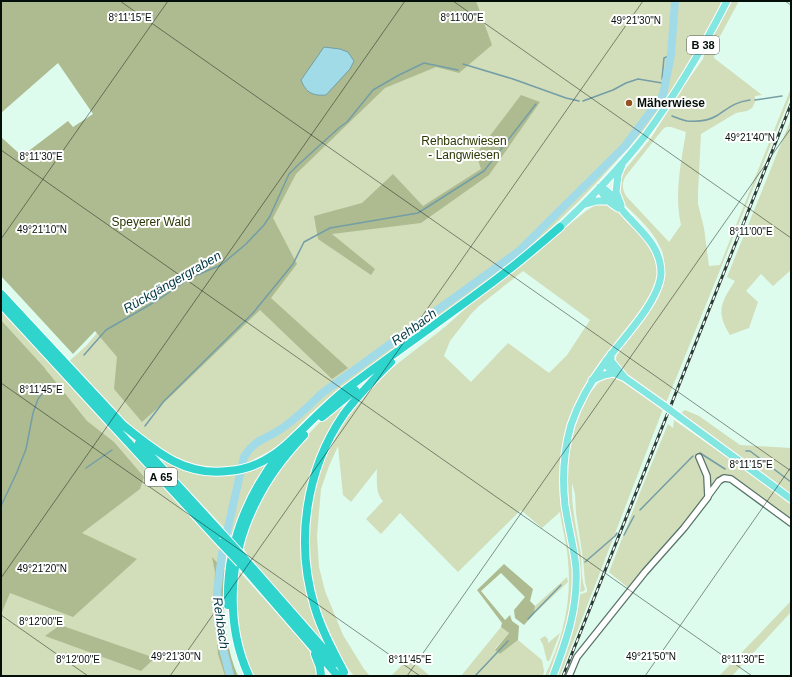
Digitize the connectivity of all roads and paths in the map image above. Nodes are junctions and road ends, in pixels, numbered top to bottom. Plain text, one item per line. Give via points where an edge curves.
1 (726, 1) edge
2 (624, 162) junction
3 (600, 187) junction
4 (608, 201) junction
5 (583, 205) junction
6 (623, 211) junction
7 (560, 227) joint
8 (1, 294) edge
9 (465, 302) junction
10 (1, 304) edge
11 (609, 359) junction
12 (390, 362) junction
13 (613, 373) junction
14 (625, 378) junction
15 (592, 380) junction
16 (94, 399) junction
17 (103, 409) junction
18 (119, 422) junction
19 (290, 442) junction
20 (699, 457) dead end
21 (708, 497) junction
22 (791, 499) edge
23 (791, 523) edge
24 (222, 539) junction
25 (241, 559) junction
26 (308, 641) junction
27 (343, 675) edge
28 (244, 676) edge
29 (249, 676) edge
30 (321, 676) edge
31 (552, 676) edge
32 (569, 676) edge

1 - 2 main road, B 38 via 678,89
2 - 3 main road, B 38
2 - 6 main road, B 38 via 618,175 616,192
3 - 4 main road, B 38
3 - 5 main road, B 38
3 - 6 main road, B 38 via 606,189
4 - 5 main road
4 - 6 main road, B 38
5 - 7 main road, B 38
6 - 11 main road, B 38 via 652,244 661,268 660,282 654,297
7 - 9 highway, B 38
8 - 16 highway, A 65
9 - 12 highway, B 38
9 - 19 highway via 338,396
10 - 16 highway, A 65
11 - 13 main road via 607,367
11 - 14 main road
11 - 15 main road
12 - 27 highway via 358,396 332,434 318,466 308,507 305,553 310,587 315,609
12 - 29 highway via 305,434 275,470 251,512 237,556 233,601 236,637
13 - 14 main road
13 - 15 main road
14 - 22 main road, bridge
15 - 31 main road via 575,414 565,456 565,505 574,550 576,581 569,630
16 - 17 highway, A 65
17 - 18 highway, A 65
17 - 24 highway, A 65
18 - 19 highway via 177,463 206,471 221,472 247,468 266,459
18 - 24 highway, A 65
19 - 28 highway via 267,470 251,498 239,526 232,553 228,584 229,621 233,647
20 - 21 street via 707,476
21 - 23 street via 719,481 724,478 731,479
21 - 32 street via 577,656
24 - 25 highway, A 65, bridge
25 - 26 highway, A 65
25 - 27 highway, A 65
26 - 27 highway, A 65
26 - 30 highway via 319,661

